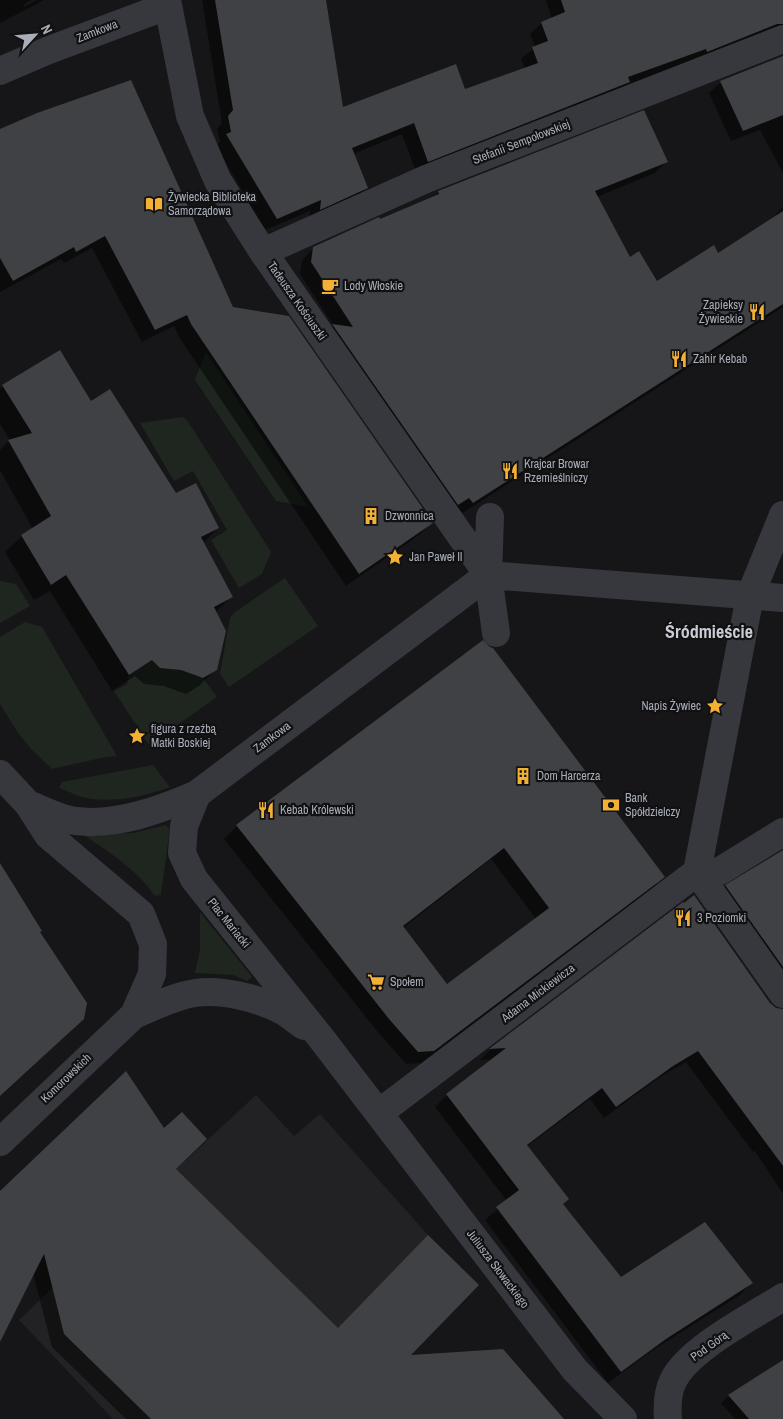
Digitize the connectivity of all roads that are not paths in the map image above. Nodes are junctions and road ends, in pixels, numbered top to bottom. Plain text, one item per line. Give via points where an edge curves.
1 (167, 3) edge
2 (783, 39) edge
3 (0, 72) edge
4 (263, 252) junction
5 (783, 515) edge
6 (490, 517) dead end
7 (488, 575) junction
8 (750, 596) junction
9 (783, 598) edge
10 (496, 633) dead end
11 (0, 774) edge
12 (196, 794) junction
13 (28, 804) junction
14 (783, 832) edge
15 (709, 872) junction
16 (783, 994) edge
17 (134, 1015) junction
18 (321, 1038) junction
19 (379, 1113) junction
20 (0, 1142) edge
21 (783, 1297) edge
22 (623, 1419) edge
23 (668, 1419) edge

1 - 3 street, Zamkowa
1 - 4 street, Tadeusza Kościuszki via 190,116 218,181
2 - 4 street, Stefanii Sempołowskiej via 426,179
4 - 7 street, Tadeusza Kościuszki
5 - 8 street
6 - 7 street
7 - 8 street
7 - 10 street
7 - 12 street, Zamkowa
8 - 9 street
8 - 15 street
11 - 13 street, Zamkowa
12 - 13 street, Zamkowa via 166,807 102,821 74,820
12 - 18 street, Plac Mariacki via 184,826 182,853 194,879
13 - 17 street, Zamkowa via 48,835 141,914 153,944 152,974
14 - 15 street, Adama Mickiewicza
15 - 16 street
15 - 19 street, Adama Mickiewicza
17 - 18 street, Plac Mariacki via 195,993 218,992 243,996 282,1010
17 - 20 street, Komorowskich
18 - 19 street, Plac Mariacki
19 - 22 street, Juliusza Słowackiego via 575,1370
21 - 23 street, Pod Górą via 713,1341 685,1364 673,1381 667,1402

